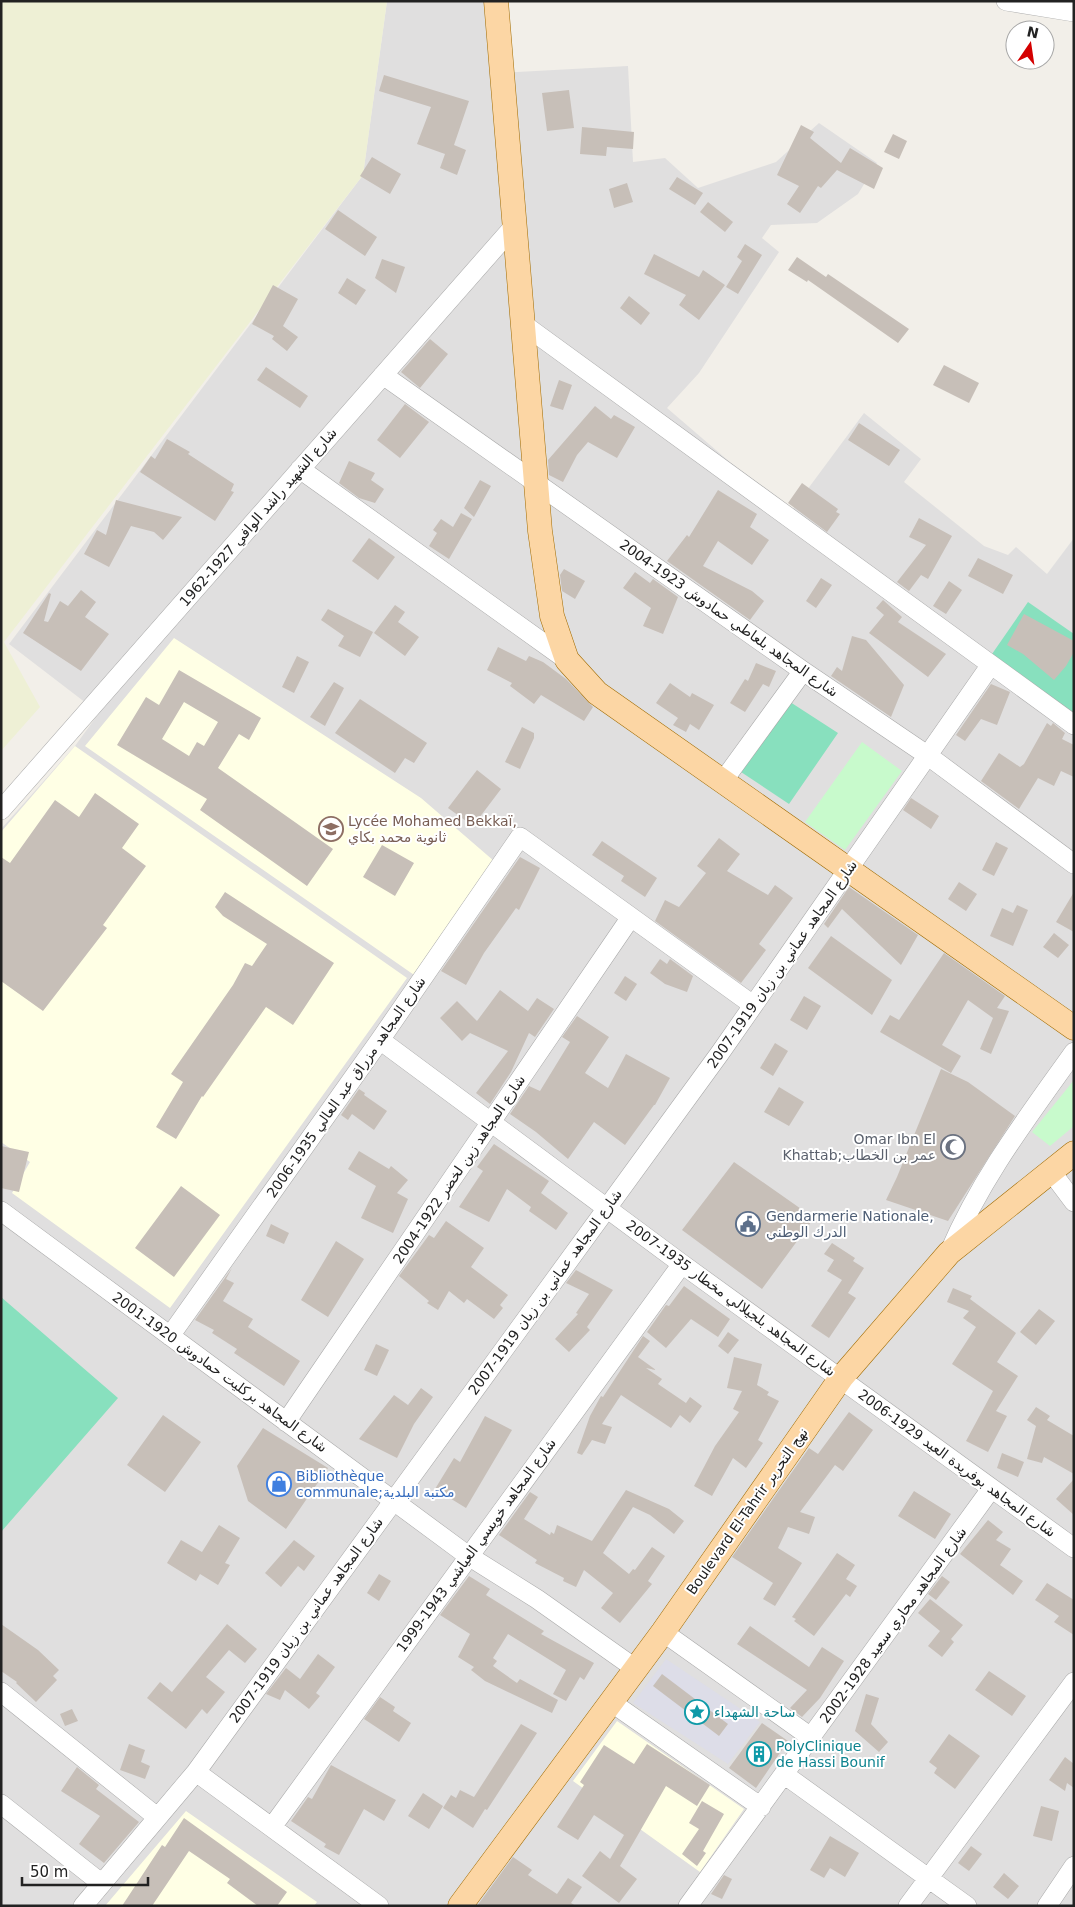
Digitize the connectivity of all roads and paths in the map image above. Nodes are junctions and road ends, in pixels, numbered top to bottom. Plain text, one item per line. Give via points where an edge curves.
1 (496, 1) edge
2 (1006, 1) edge
3 (1074, 12) edge
4 (515, 225) junction
5 (523, 324) junction
6 (383, 375) junction
7 (300, 469) junction
8 (536, 482) junction
9 (567, 660) junction
10 (990, 666) junction
11 (803, 671) junction
12 (1074, 726) edge
13 (927, 756) junction
14 (723, 781) junction
15 (1, 810) edge
16 (1074, 864) edge
17 (848, 869) junction
18 (631, 917) junction
19 (753, 1005) junction
20 (1074, 1028) edge
21 (380, 1040) junction
22 (1074, 1052) edge
23 (492, 1122) junction
24 (1074, 1153) edge
25 (1050, 1170) junction
26 (1074, 1202) edge
27 (607, 1208) junction
28 (1, 1211) edge
29 (949, 1253) junction
30 (682, 1264) junction
31 (170, 1336) junction
32 (840, 1378) junction
33 (286, 1422) junction
34 (991, 1489) junction
35 (393, 1500) junction
36 (1074, 1548) edge
37 (467, 1555) junction
38 (662, 1632) junction
39 (636, 1669) junction
40 (1074, 1682) edge
41 (1, 1692) edge
42 (611, 1702) junction
43 (812, 1738) junction
44 (196, 1772) junction
45 (785, 1775) junction
46 (1, 1804) edge
47 (762, 1806) junction
48 (157, 1817) junction
49 (272, 1827) junction
50 (1072, 1872) edge
51 (928, 1877) junction
52 (100, 1883) junction
53 (83, 1906) edge
54 (379, 1906) edge
55 (460, 1906) edge
56 (688, 1906) edge
57 (908, 1906) edge
58 (967, 1906) edge
59 (1047, 1906) edge

1 - 4 main road
2 - 3 street
4 - 5 main road
4 - 6 street, شارع الشهيد راشد الوافي 1927-1962
5 - 8 main road
5 - 10 street
6 - 7 street, شارع الشهيد راشد الوافي 1927-1962
6 - 8 street, شارع المجاهد بلعاطي حمادوش 1923-2004
7 - 9 street
7 - 15 street, شارع الشهيد راشد الوافي 1927-1962
8 - 9 main road via 552,616
8 - 11 street, شارع المجاهد بلعاطي حمادوش 1923-2004
9 - 14 main road via 597,693
10 - 12 street
10 - 13 street, شارع المجاهد عماني بن زيان 1919-2007
11 - 13 street, شارع المجاهد بلعاطي حمادوش 1923-2004
11 - 14 street
13 - 16 street, شارع المجاهد بلعاطي حمادوش 1923-2004
13 - 17 street, شارع المجاهد عماني بن زيان 1919-2007
14 - 17 main road
17 - 19 street, شارع المجاهد عماني بن زيان 1919-2007
17 - 20 main road
18 - 19 street
18 - 21 street, شارع المجاهد مزراق عبد العالي 1935-2006 via 520,837
18 - 23 street, شارع المجاهد زين لخضر 1922-2004
19 - 27 street, شارع المجاهد عماني بن زيان 1919-2007
21 - 23 street, شارع المجاهد بلجيلالي مخطار 1935-2007
21 - 31 street, شارع المجاهد مزراق عبد العالي 1935-2006
22 - 29 street via 993,1167 966,1212
23 - 27 street, شارع المجاهد بلجيلالي مخطار 1935-2007
23 - 33 street, شارع المجاهد زين لخضر 1922-2004
24 - 25 main road, Boulevard El-Tahrir نهج التحرير
25 - 26 street
25 - 29 main road, Boulevard El-Tahrir نهج التحرير
27 - 30 street, شارع المجاهد بلجيلالي مخطار 1935-2007
27 - 35 street, شارع المجاهد عماني بن زيان 1919-2007
28 - 31 street, شارع المجاهد بركليت حمادوش 1920-2001
29 - 32 main road, Boulevard El-Tahrir نهج التحرير
30 - 32 street, شارع المجاهد بلجيلالي مخطار 1935-2007
30 - 37 street, شارع المجاهد خويسي العياشي 1943-1999
31 - 33 street, شارع المجاهد بركليت حمادوش 1920-2001
32 - 34 street, شارع المجاهد بوفريدة العيد 1929-2006
32 - 38 main road, Boulevard El-Tahrir نهج التحرير
33 - 35 street, شارع المجاهد بركليت حمادوش 1920-2001
34 - 36 street, شارع المجاهد بوفريدة العيد 1929-2006
34 - 43 street, شارع المجاهد محاري سعيد 1928-2002
35 - 37 street, شارع المجاهد بركليت حمادوش 1920-2001
35 - 44 street, شارع المجاهد عماني بن زيان 1919-2007
37 - 39 street, شارع المجاهد بركليت حمادوش 1920-2001 via 538,1599
37 - 49 street, شارع المجاهد خويسي العياشي 1943-1999
38 - 39 main road, Boulevard El-Tahrir نهج التحرير
38 - 43 street
39 - 42 main road, Boulevard El-Tahrir نهج التحرير
40 - 51 street
41 - 48 street
42 - 47 street
42 - 55 main road, Boulevard El-Tahrir نهج التحرير
43 - 45 street, شارع المجاهد محاري سعيد 1928-2002
44 - 48 street, شارع المجاهد عماني بن زيان 1919-2007
44 - 49 street
45 - 47 street, شارع المجاهد محاري سعيد 1928-2002
45 - 51 street
46 - 52 street
47 - 56 street, شارع المجاهد محاري سعيد 1928-2002
48 - 52 street, شارع المجاهد عماني بن زيان 1919-2007
49 - 54 street
50 - 59 street
51 - 57 street
51 - 58 street
52 - 53 street, شارع المجاهد عماني بن زيان 1919-2007

